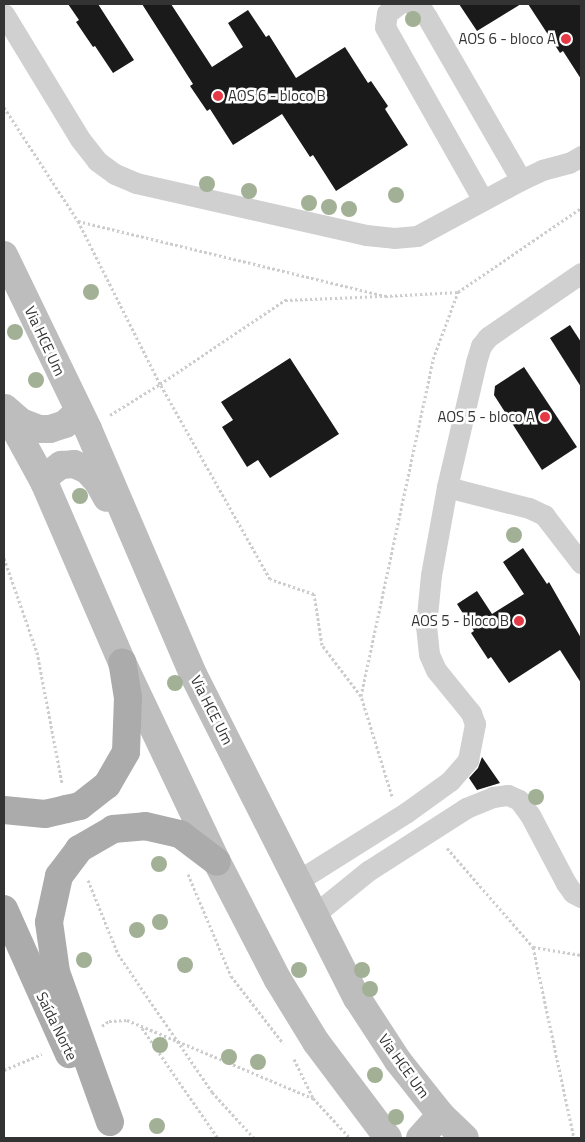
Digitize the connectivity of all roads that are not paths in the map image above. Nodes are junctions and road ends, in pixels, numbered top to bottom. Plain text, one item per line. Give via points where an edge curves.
1 (399, 4) edge
2 (411, 4) edge
3 (4, 14) edge
4 (581, 156) edge
5 (521, 180) junction
6 (483, 200) junction
7 (4, 255) edge
8 (581, 273) edge
9 (4, 408) edge
10 (83, 421) junction
11 (44, 482) junction
12 (447, 487) junction
13 (581, 563) edge
14 (153, 583) junction
15 (122, 662) junction
16 (450, 781) junction
17 (466, 808) junction
18 (4, 810) edge
19 (217, 862) junction
20 (299, 880) junction
21 (581, 897) edge
22 (4, 909) edge
23 (315, 914) junction
24 (441, 1115) junction
25 (114, 1130) edge
26 (388, 1138) edge
27 (420, 1138) edge
28 (466, 1138) edge

1 - 6 street via 387,13 385,27
2 - 5 street via 420,6 427,17
3 - 6 street via 80,139 97,161 136,183 366,235 394,238 417,236
4 - 5 street via 569,164 542,170
5 - 6 street
7 - 10 main road, Via HCE Um
8 - 12 street via 500,328 482,346
9 - 10 main road via 21,422 40,429
9 - 11 main road
10 - 14 main road, Via HCE Um
11 - 14 main road via 61,466 74,464 87,470 98,482
11 - 15 main road
12 - 13 street via 530,508 544,516
12 - 16 street via 432,575 427,642 436,670 471,713 475,724 468,760
14 - 20 main road, Via HCE Um via 193,674
15 - 18 main road via 128,698 126,752 107,785 80,806 45,814
15 - 19 main road
16 - 17 street
16 - 20 street
17 - 21 street via 493,797 508,795 519,800 566,883 573,893
17 - 23 street via 368,871
19 - 25 main road via 180,834 145,826 113,829 79,849 59,876 49,922 56,972
19 - 26 main road via 278,980 316,1042
20 - 23 main road, Via HCE Um
22 - 25 main road, Saída Norte via 64,1045
23 - 24 main road, Via HCE Um via 357,998 398,1061
24 - 27 main road
24 - 28 main road, Via HCE Um

